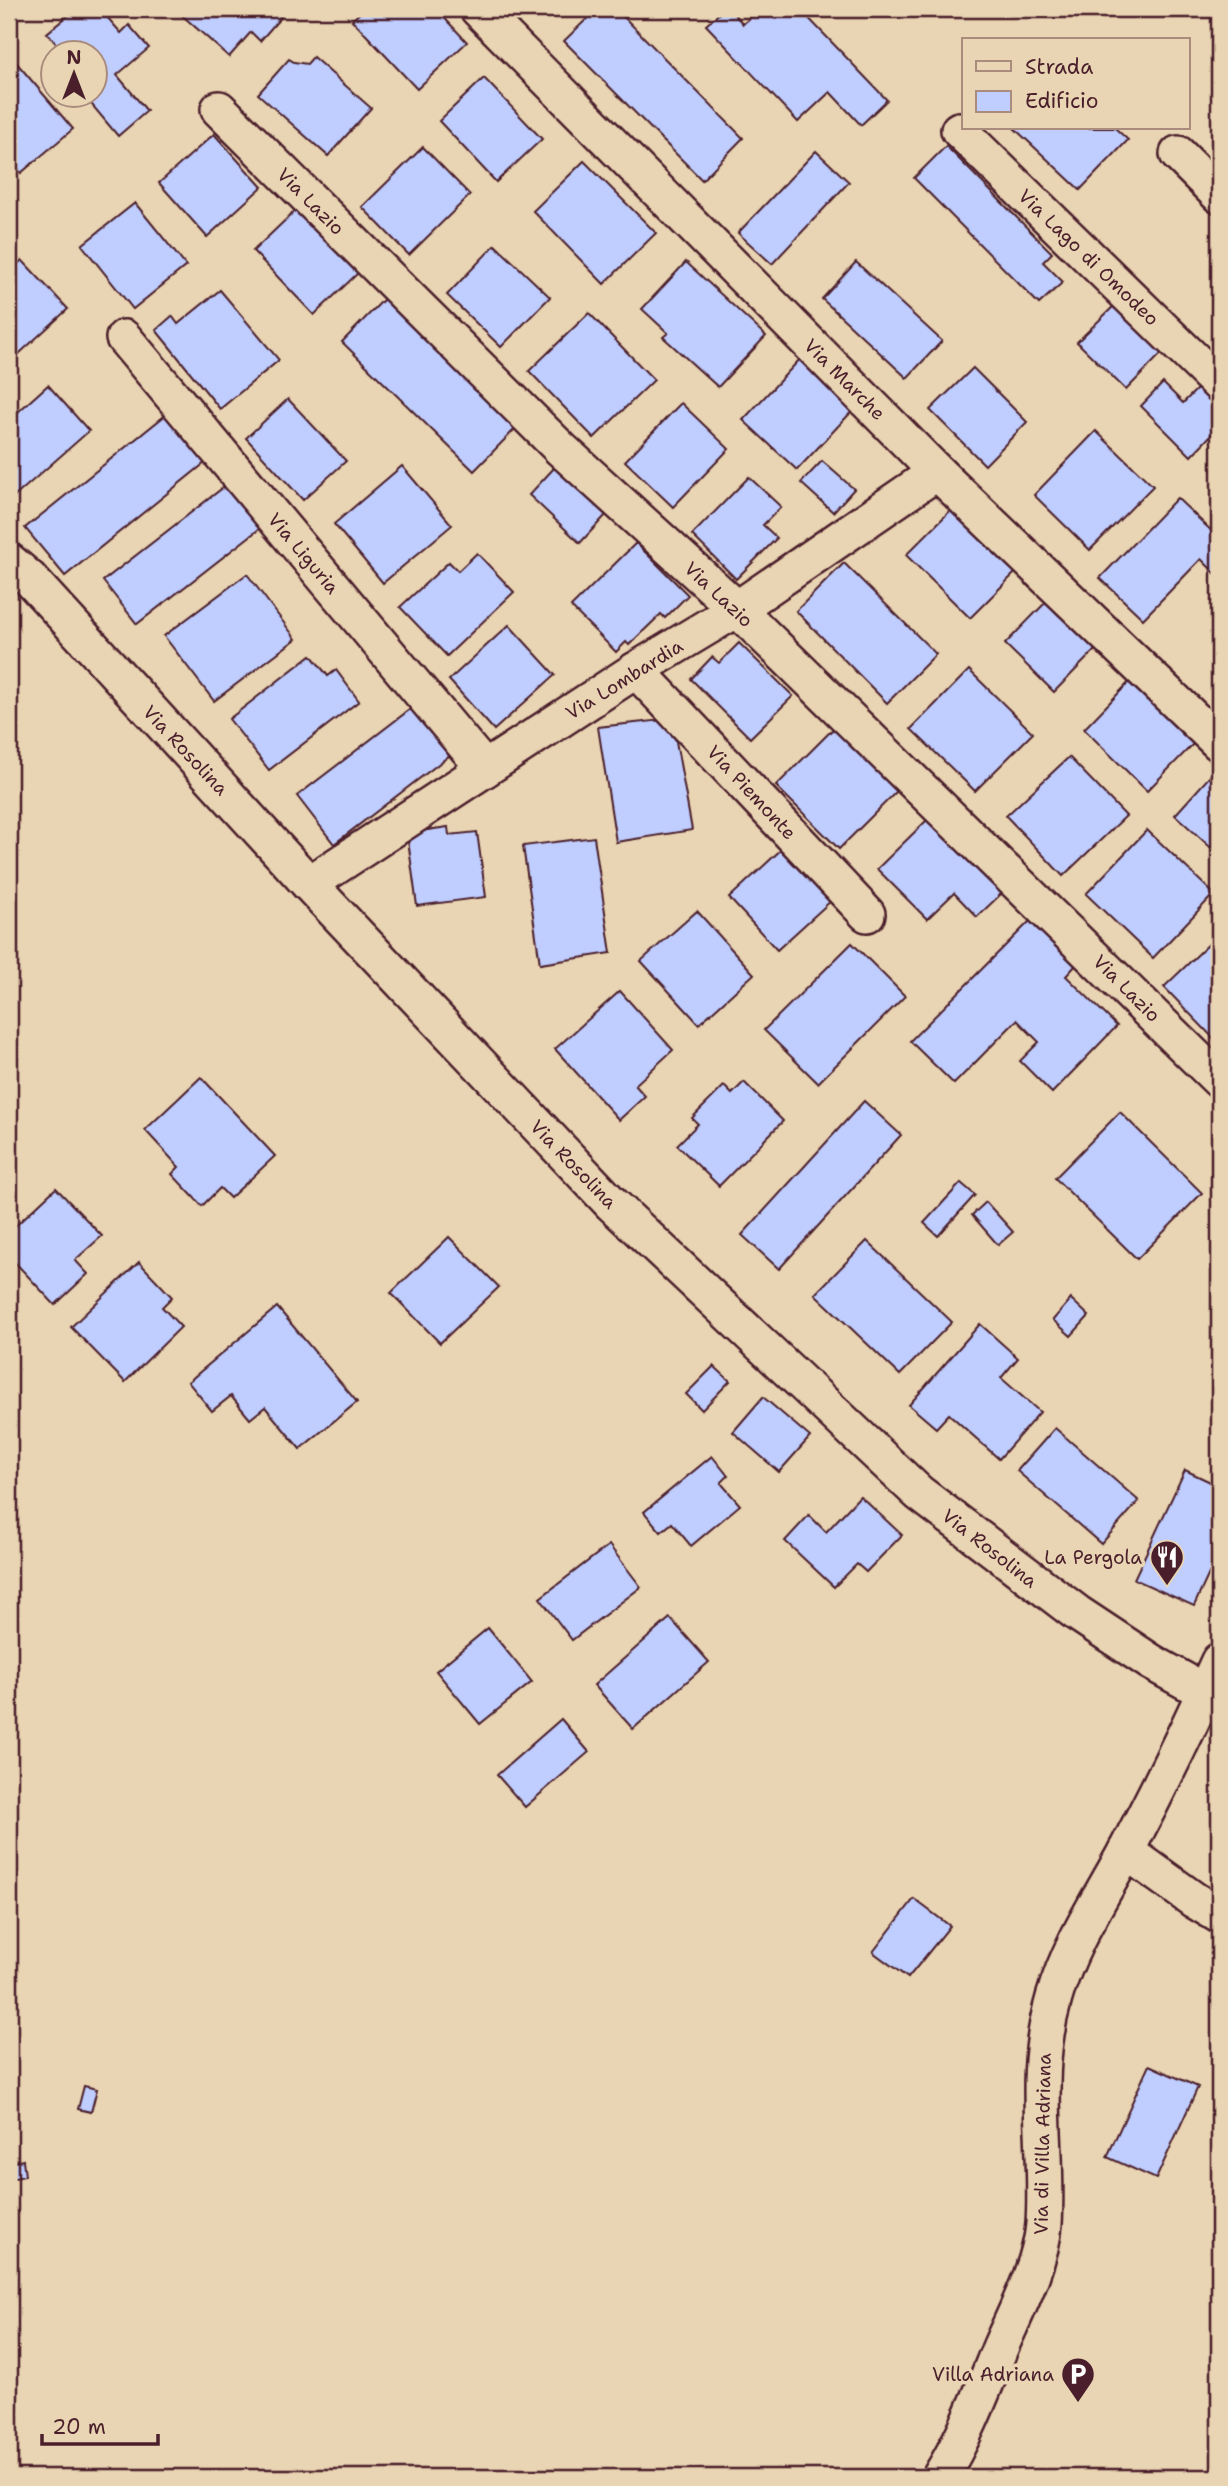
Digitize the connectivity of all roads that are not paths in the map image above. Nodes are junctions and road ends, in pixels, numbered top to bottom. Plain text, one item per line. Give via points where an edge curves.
1 (478, 9) edge
2 (219, 109) dead end
3 (959, 130) dead end
4 (1178, 154) dead end
5 (1219, 195) edge
6 (124, 338) dead end
7 (1219, 384) edge
8 (937, 472) junction
9 (9, 561) edge
10 (737, 609) junction
11 (636, 670) junction
12 (1219, 743) edge
13 (485, 769) junction
14 (309, 884) junction
15 (867, 915) dead end
16 (1219, 1080) edge
17 (1219, 1661) edge
18 (1205, 1692) junction
19 (1126, 1851) junction
20 (1219, 1915) edge
21 (940, 2477) edge

1 - 8 street, Via Marche
2 - 10 street, Via Lazio via 561,449
3 - 7 street, Via Lago di Omodeo
4 - 5 street
6 - 13 street, Via Liguria
8 - 10 street, Via Lombardia
8 - 12 street, Via Marche
9 - 14 street, Via Rosolina
10 - 11 street, Via Lombardia
10 - 16 street, Via Lazio
11 - 13 street, Via Lombardia
11 - 15 street, Via Piemonte
13 - 14 street, Via Lombardia
14 - 18 street, Via Rosolina via 611,1203 903,1479 1043,1589 1151,1662
17 - 18 street, Via di Villa Adriana
18 - 19 street, Via di Villa Adriana
19 - 20 street
19 - 21 street, Via di Villa Adriana via 1068,1958 1049,2017 1041,2073 1042,2239 1014,2317

